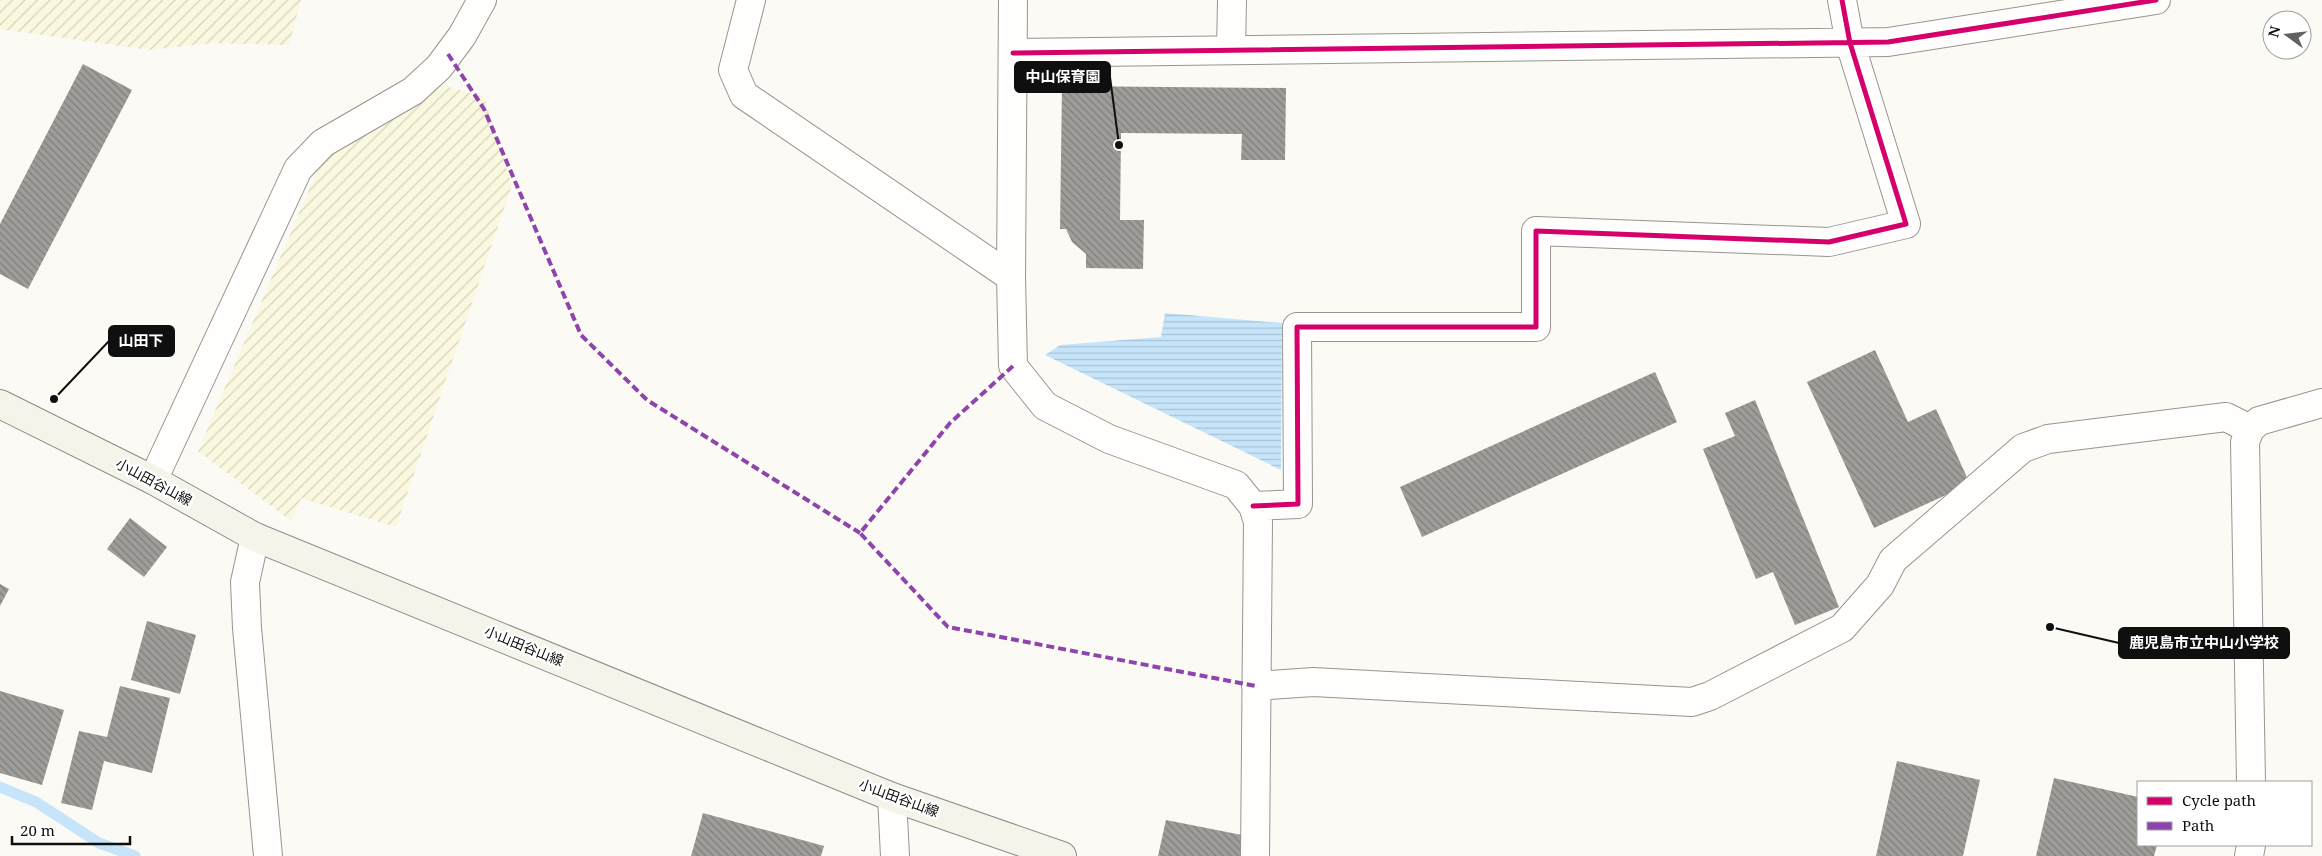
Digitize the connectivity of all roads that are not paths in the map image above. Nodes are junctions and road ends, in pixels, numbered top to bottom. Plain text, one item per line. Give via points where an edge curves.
1 (482, 0) edge
2 (751, 0) edge
3 (1013, 0) edge
4 (1232, 0) edge
5 (1842, 0) edge
6 (2156, 0) edge
7 (1850, 43) junction
8 (1231, 50) junction
9 (1013, 52) junction
10 (1011, 277) junction
11 (2322, 403) edge
12 (0, 404) edge
13 (2250, 429) junction
14 (153, 480) junction
15 (1253, 506) junction
16 (255, 537) junction
17 (1256, 686) junction
18 (2251, 781) edge
19 (892, 797) junction
20 (268, 856) edge
21 (895, 856) edge
22 (1062, 856) edge
23 (1255, 856) edge

1 - 14 street via 462,36 439,67 413,91 323,143 298,170
2 - 10 street via 733,70 744,95
3 - 9 street
4 - 8 street
5 - 7 street
6 - 7 street via 1888,42
7 - 8 street
7 - 15 street via 1906,224 1829,242 1536,232 1536,327 1297,327 1298,504
8 - 9 street
9 - 10 street
10 - 15 street via 1013,366 1045,406 1109,439 1236,485
11 - 13 street via 2259,421
12 - 14 main road, 小山田谷山線
13 - 17 street via 2226,417 2048,439 2023,448 1893,560 1880,585 1842,628 1719,692 1692,702 1313,682
13 - 18 street via 2244,442
14 - 16 main road, 小山田谷山線
15 - 17 street via 1258,522
16 - 19 main road, 小山田谷山線
16 - 20 street via 245,582
17 - 23 street
19 - 21 street
19 - 22 main road, 小山田谷山線

